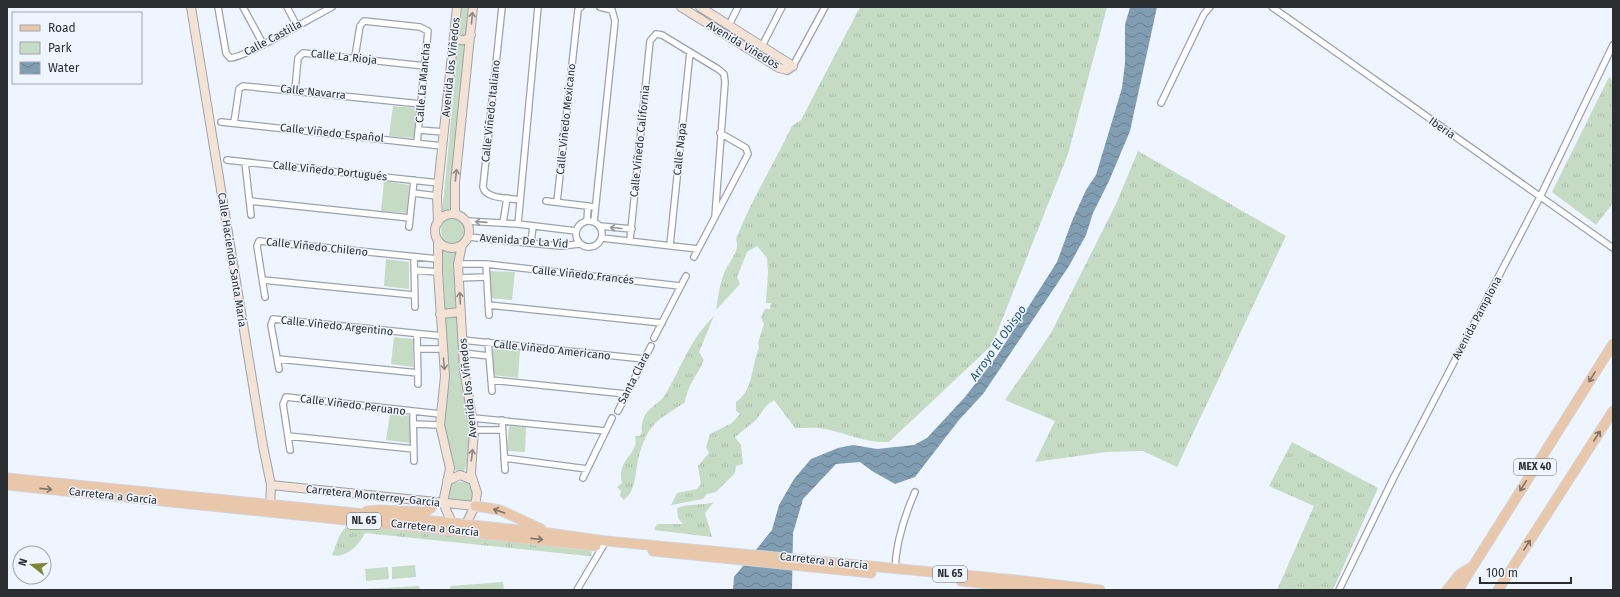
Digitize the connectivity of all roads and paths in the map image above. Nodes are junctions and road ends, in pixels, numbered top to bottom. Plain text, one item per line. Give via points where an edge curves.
1 (191, 7) edge
2 (218, 7) edge
3 (243, 7) edge
4 (287, 7) edge
5 (331, 7) edge
6 (457, 7) edge
7 (473, 7) edge
8 (502, 7) edge
9 (538, 7) edge
10 (581, 7) edge
11 (600, 7) edge
12 (681, 7) edge
13 (700, 7) edge
14 (738, 7) edge
15 (782, 7) edge
16 (825, 7) edge
17 (1210, 7) edge
18 (1272, 7) edge
19 (729, 25) junction
20 (297, 26) junction
21 (454, 35) junction
22 (471, 35) junction
23 (262, 44) junction
24 (1613, 45) edge
25 (762, 46) junction
26 (690, 52) junction
27 (355, 57) junction
28 (425, 66) junction
29 (793, 66) junction
30 (295, 90) junction
31 (448, 95) junction
32 (464, 98) junction
33 (1161, 102) dead end
34 (421, 104) junction
35 (221, 122) dead end
36 (234, 123) junction
37 (419, 130) junction
38 (444, 132) junction
39 (720, 133) junction
40 (418, 143) junction
41 (442, 146) junction
42 (227, 160) dead end
43 (245, 162) junction
44 (414, 180) junction
45 (439, 183) junction
46 (413, 193) junction
47 (437, 196) junction
48 (1540, 197) junction
49 (507, 198) junction
50 (520, 200) junction
51 (250, 201) junction
52 (546, 201) dead end
53 (557, 202) junction
54 (588, 206) junction
55 (595, 207) junction
56 (455, 214) junction
57 (251, 215) dead end
58 (715, 217) junction
59 (410, 218) junction
60 (466, 221) junction
61 (587, 221) junction
62 (438, 222) junction
63 (594, 222) junction
64 (503, 223) junction
65 (518, 224) junction
66 (533, 226) junction
67 (600, 226) junction
68 (409, 227) dead end
69 (632, 229) junction
70 (576, 231) junction
71 (468, 237) junction
72 (602, 238) junction
73 (630, 240) junction
74 (438, 241) junction
75 (531, 243) junction
76 (580, 244) junction
77 (462, 245) junction
78 (670, 246) junction
79 (1613, 248) edge
80 (698, 249) junction
81 (414, 257) junction
82 (694, 257) dead end
83 (438, 259) junction
84 (458, 264) junction
85 (486, 264) junction
86 (414, 270) junction
87 (438, 272) junction
88 (686, 276) dead end
89 (486, 277) junction
90 (459, 278) junction
91 (263, 280) junction
92 (680, 286) junction
93 (414, 295) junction
94 (265, 297) dead end
95 (488, 302) junction
96 (415, 307) dead end
97 (461, 312) junction
98 (440, 314) junction
99 (489, 314) dead end
100 (662, 323) junction
101 (417, 335) junction
102 (442, 336) junction
103 (654, 338) dead end
104 (462, 340) junction
105 (488, 342) junction
106 (1613, 344) edge
107 (651, 346) dead end
108 (417, 349) junction
109 (442, 349) junction
110 (463, 353) junction
111 (489, 356) junction
112 (278, 359) junction
113 (644, 359) junction
114 (279, 369) dead end
115 (418, 373) junction
116 (491, 380) junction
117 (418, 384) dead end
118 (492, 391) dead end
119 (626, 394) junction
120 (618, 411) dead end
121 (1613, 411) edge
122 (413, 412) junction
123 (440, 414) junction
124 (473, 418) junction
125 (612, 418) dead end
126 (502, 420) junction
127 (413, 424) junction
128 (440, 425) junction
129 (474, 430) junction
130 (502, 430) junction
131 (606, 431) junction
132 (288, 436) junction
133 (414, 449) junction
134 (290, 450) dead end
135 (504, 458) junction
136 (414, 461) dead end
137 (587, 469) junction
138 (505, 470) dead end
139 (7, 478) edge
140 (583, 478) dead end
141 (473, 480) junction
142 (447, 481) junction
143 (7, 485) edge
144 (271, 485) junction
145 (915, 492) dead end
146 (439, 502) junction
147 (475, 506) junction
148 (270, 509) junction
149 (362, 514) junction
150 (459, 527) junction
151 (548, 533) junction
152 (605, 544) junction
153 (720, 554) joint
154 (799, 562) junction
155 (1473, 566) junction
156 (895, 569) junction
157 (578, 590) edge
158 (1040, 590) edge
159 (1100, 590) edge
160 (1339, 590) edge
161 (1447, 590) edge
162 (1459, 590) edge
163 (1498, 590) edge

1 - 144 street, Calle Hacienda Santa María
2 - 23 street, Calle Castilla via 226,53 230,58 236,58
3 - 23 street
4 - 20 street
5 - 20 street, Calle Castilla
6 - 21 street, Avenida los Viñedos
22 -> 7 street, Avenida los Viñedos
8 - 49 street, Calle Viñedo Italiano via 483,190 488,194
9 - 50 street
10 - 53 street, Calle Viñedo Mexicano via 577,14
11 - 55 street via 612,10 615,20
12 - 29 street, Avenida Viñedos via 779,68 787,70
13 - 19 street, Avenida Viñedos
14 - 19 street
15 - 25 street
16 - 29 street
17 - 33 street via 1204,14
18 - 48 street, Iberia
19 - 25 street, Avenida Viñedos
20 - 23 street, Calle Castilla
21 - 22 street via 462,41
21 - 31 street, Avenida los Viñedos
22 - 32 street, Avenida los Viñedos
24 - 48 street, Avenida Pamplona
25 - 29 street, Avenida Viñedos
26 - 39 street via 724,74
26 - 69 street, Calle Viñedo California via 660,34 656,34 650,40
26 - 78 street, Calle Napa
27 - 28 street, Calle La Rioja
27 - 28 street, Calle La Mancha via 362,22 420,27 428,33
27 - 30 street, Calle La Rioja via 300,54
28 - 34 street, Calle La Mancha
30 - 34 street, Calle Navarra
30 - 36 street, Calle Navarra via 240,87
31 - 32 street via 458,94
31 - 38 street, Avenida los Viñedos
56 -> 32 street, Avenida los Viñedos via 455,183
34 - 37 street, Calle La Mancha
35 - 36 street, Calle Viñedo Español
36 - 40 street, Calle Viñedo Español
37 - 38 street
37 - 40 street, Calle La Mancha
38 - 41 street, Avenida los Viñedos
39 - 58 street
39 - 58 street via 746,148 748,154
40 - 41 street, Calle Viñedo Español
41 - 45 street, Avenida los Viñedos
42 - 43 street, Calle Viñedo Portugués
43 - 44 street, Calle Viñedo Portugués
43 - 51 street
44 - 45 street, Calle Viñedo Portugués
44 - 46 street
45 - 47 street, Avenida los Viñedos
46 - 47 street
46 - 59 street
47 - 62 street, Avenida los Viñedos
48 - 79 street, Iberia
48 - 160 street, Avenida Pamplona via 1393,479
49 - 50 street, Calle Viñedo Italiano
49 - 64 street
50 - 65 street
51 - 57 street
51 - 59 street
52 - 53 street
53 - 54 street
54 - 55 street
54 - 61 street
55 - 63 street
56 - 60 street
56 - 62 street via 447,215
58 - 80 street
59 - 68 street
64 -> 60 street, Avenida De La Vid
60 - 71 street via 469,228
61 - 63 street
61 - 70 street via 580,224
62 - 74 street via 435,232
63 - 67 street
64 - 65 street, Avenida De La Vid
65 - 66 street, Avenida De La Vid
66 - 70 street, Avenida De La Vid
66 - 75 street
69 -> 67 street
67 - 72 street
69 - 73 street, Calle Viñedo California
70 - 76 street via 576,239
71 - 75 street, Avenida De La Vid
71 - 77 street
72 - 73 street
72 - 76 street via 595,246 588,248
73 - 78 street
74 - 77 street via 451,248
74 - 83 street, Avenida los Viñedos
75 - 76 street, Avenida De La Vid via 560,246
77 - 84 street, Avenida los Viñedos
78 - 80 street
80 - 82 street
81 - 83 street, Calle Viñedo Chileno
81 - 86 street
81 - 91 street, Calle Viñedo Chileno via 260,241 257,246
83 - 87 street, Avenida los Viñedos
84 - 85 street, Calle Viñedo Francés
84 - 90 street, Avenida los Viñedos
85 - 89 street
85 - 92 street, Calle Viñedo Francés
86 - 87 street
86 - 93 street
87 - 98 street, Avenida los Viñedos
88 - 92 street
89 - 90 street
89 - 95 street
97 -> 90 street, Avenida los Viñedos
91 - 93 street
91 - 94 street, Calle Viñedo Chileno
92 - 100 street
93 - 96 street
95 - 99 street
95 - 100 street
97 - 98 street
97 - 104 street, Avenida los Viñedos
98 - 102 street, Avenida los Viñedos
100 - 103 street
101 - 102 street, Calle Viñedo Argentino
101 - 108 street
101 - 112 street, Calle Viñedo Argentino via 273,319 271,325
102 - 109 street, Avenida los Viñedos
104 - 105 street
104 - 110 street, Avenida los Viñedos
105 - 111 street, Calle Viñedo Americano
105 - 113 street, Calle Viñedo Americano
106 -> 155 main road, MEX 40
107 - 113 street, Santa Clara
108 - 109 street
108 - 115 street
109 -> 123 street, Avenida los Viñedos via 445,380
110 - 111 street
110 - 124 street, Avenida los Viñedos
111 - 116 street, Calle Viñedo Americano
112 - 114 street, Calle Viñedo Argentino
112 - 115 street
113 - 119 street, Santa Clara
115 - 117 street
116 - 118 street, Calle Viñedo Americano
116 - 119 street
119 - 120 street, Santa Clara
163 -> 121 main road, MEX 40
122 - 123 street, Calle Viñedo Peruano
122 - 127 street, Calle Viñedo Peruano
122 - 132 street, Calle Viñedo Peruano via 286,397 283,404
123 - 128 street, Avenida los Viñedos
124 - 126 street
124 - 129 street, Avenida los Viñedos
125 - 131 street
126 - 130 street
126 - 131 street
127 - 128 street, Calle Viñedo Peruano
127 - 133 street, Calle Viñedo Peruano
128 - 142 street, Avenida los Viñedos via 450,468
129 - 130 street
141 -> 129 street, Avenida los Viñedos via 471,467
130 - 135 street
131 - 137 street
132 - 133 street
132 - 134 street, Calle Viñedo Peruano
133 - 136 street, Calle Viñedo Peruano
135 - 137 street
135 - 138 street
137 - 140 street
139 - 148 main road, Carretera a García / NL 65
141 - 142 street via 460,475
141 - 147 street, Avenida los Viñedos via 477,493
142 - 146 street, Avenida los Viñedos
143 -> 148 main road, Carretera a García / NL 65
144 - 146 street, Carretera Monterrey-García
144 - 148 street, Calle Hacienda Santa María
145 - 156 street via 895,549
146 - 147 street, Carretera Monterrey-García
146 - 149 main road via 425,512 369,510
146 - 150 street
147 - 150 street
151 -> 147 main road via 500,510
148 - 149 main road, Carretera a García / NL 65
148 - 150 main road, Carretera a García / NL 65
149 - 150 main road, Carretera a García / NL 65
150 - 151 main road, Carretera a García / NL 65
150 -> 152 main road, Carretera a García / NL 65
151 - 152 main road, NL 65
152 - 153 main road, Carretera a García / NL 65
152 - 157 street
153 - 154 main road, Carretera a Garcia / NL 65
154 - 156 main road, Carretera a Garcia / NL 65
154 - 158 main road, Carretera a Garcia / NL 65
155 - 161 main road via 1459,575
155 - 162 main road, MEX 40
156 - 159 main road, Carretera a Garcia / NL 65

